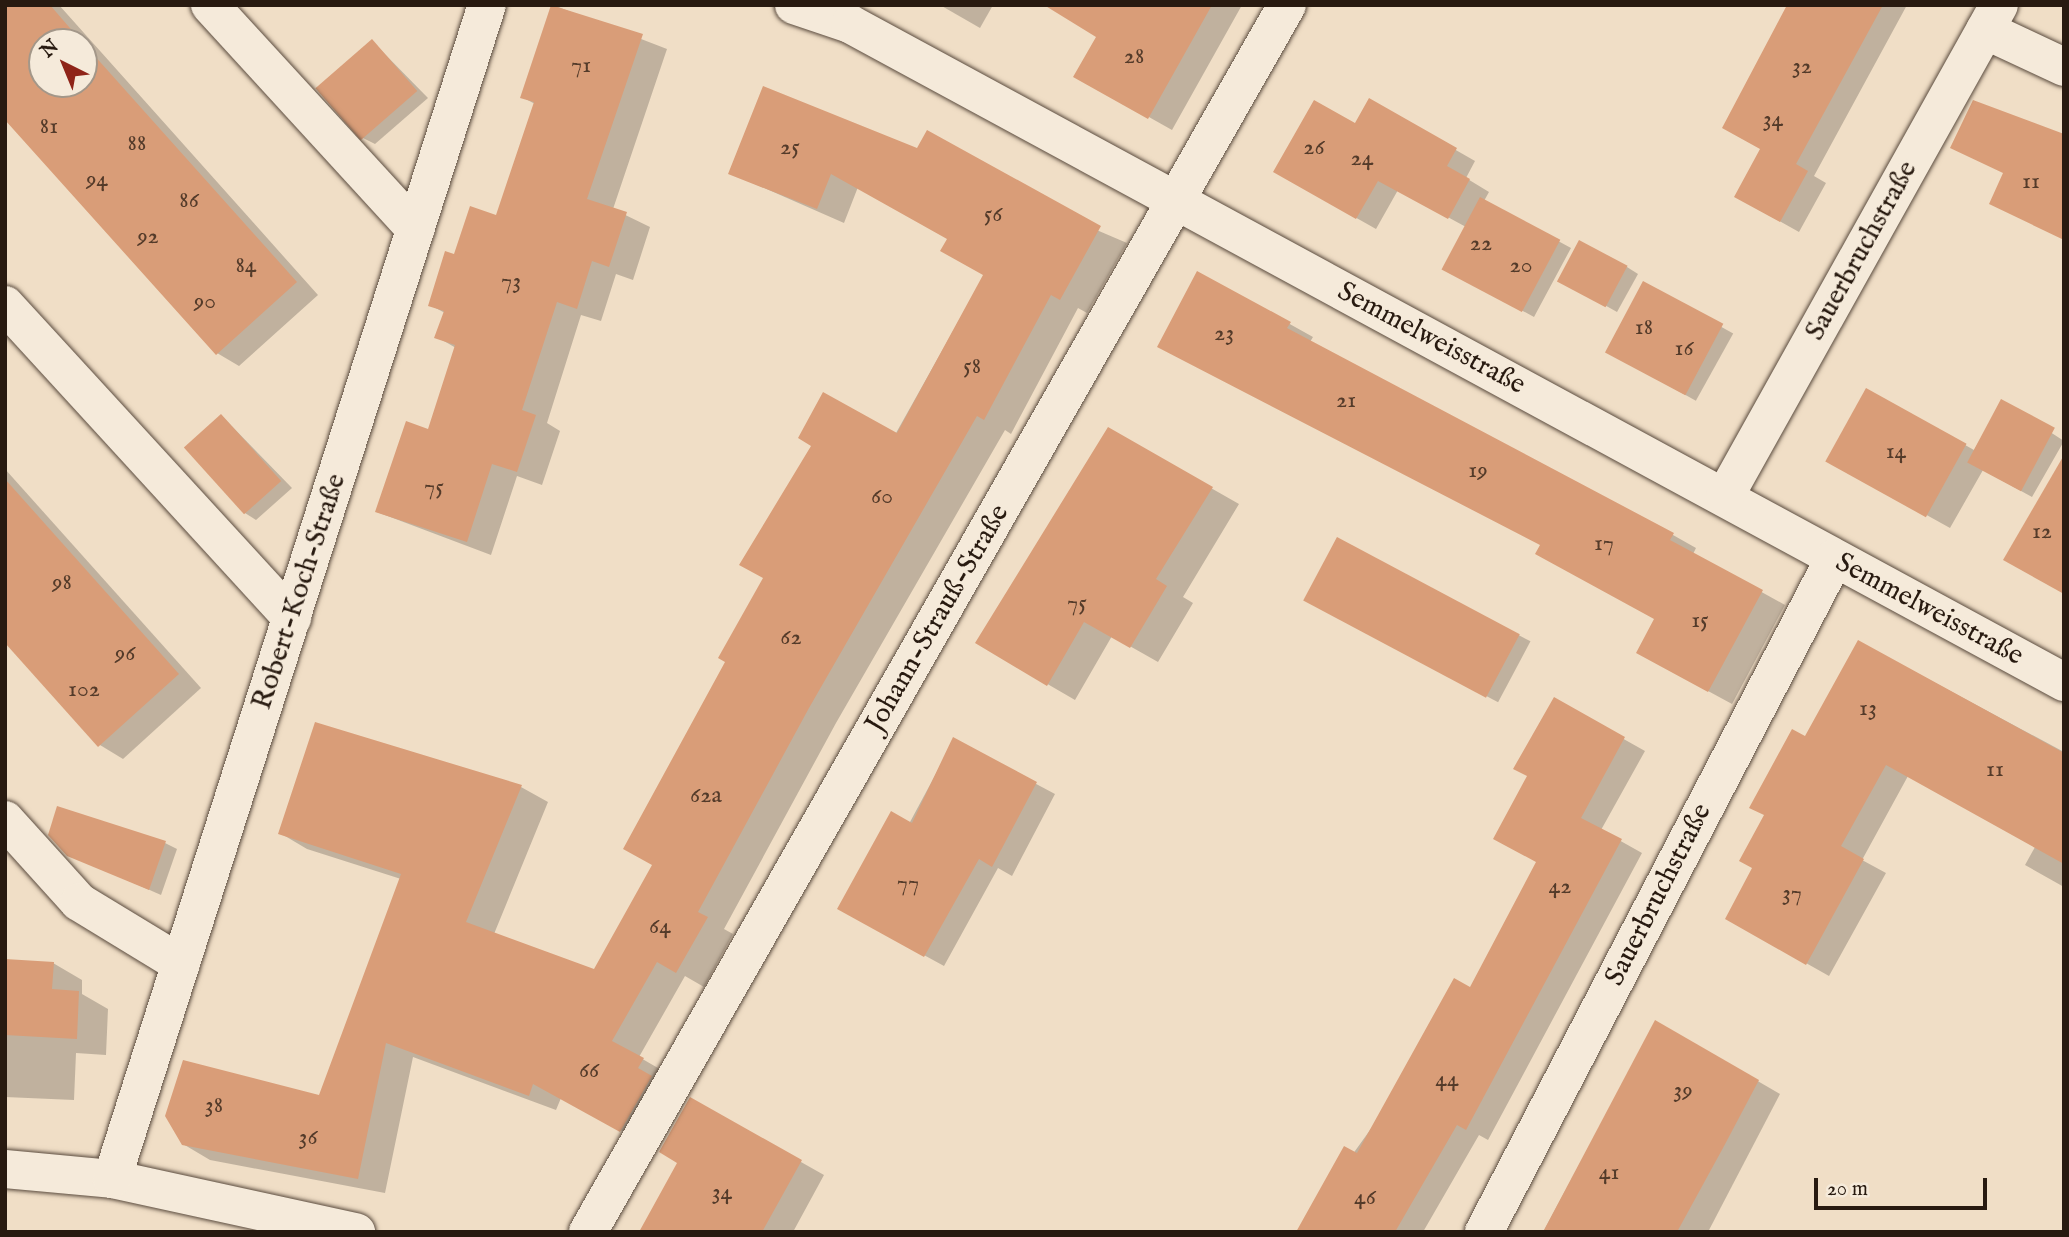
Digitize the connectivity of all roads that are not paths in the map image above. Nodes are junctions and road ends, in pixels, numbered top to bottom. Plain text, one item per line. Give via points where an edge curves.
1 (210, 5) edge
2 (487, 5) edge
3 (794, 5) edge
4 (1287, 5) edge
5 (1992, 18) edge
6 (2064, 67) edge
7 (1175, 202) junction
8 (415, 229) junction
9 (5, 305) edge
10 (1724, 496) junction
11 (1834, 559) junction
12 (292, 618) junction
13 (2064, 682) edge
14 (5, 820) edge
15 (181, 964) junction
16 (5, 1169) edge
17 (113, 1179) junction
18 (356, 1232) edge
19 (588, 1232) edge
20 (1483, 1232) edge

1 - 8 street
2 - 8 street, Robert-Koch-Straße
3 - 7 street, Semmelweisstraße via 850,24
4 - 7 street, Johann-Strauß-Straße
5 - 6 street
5 - 10 street, Sauerbruchstraße
7 - 10 street, Semmelweisstraße
7 - 19 street, Johann-Strauß-Straße
8 - 12 street, Robert-Koch-Straße
9 - 12 street
10 - 11 street, Semmelweisstraße
11 - 13 street, Semmelweisstraße
11 - 20 street, Sauerbruchstraße
12 - 15 street, Robert-Koch-Straße
14 - 15 street via 79,902
15 - 17 street, Robert-Koch-Straße
16 - 17 street
17 - 18 street

